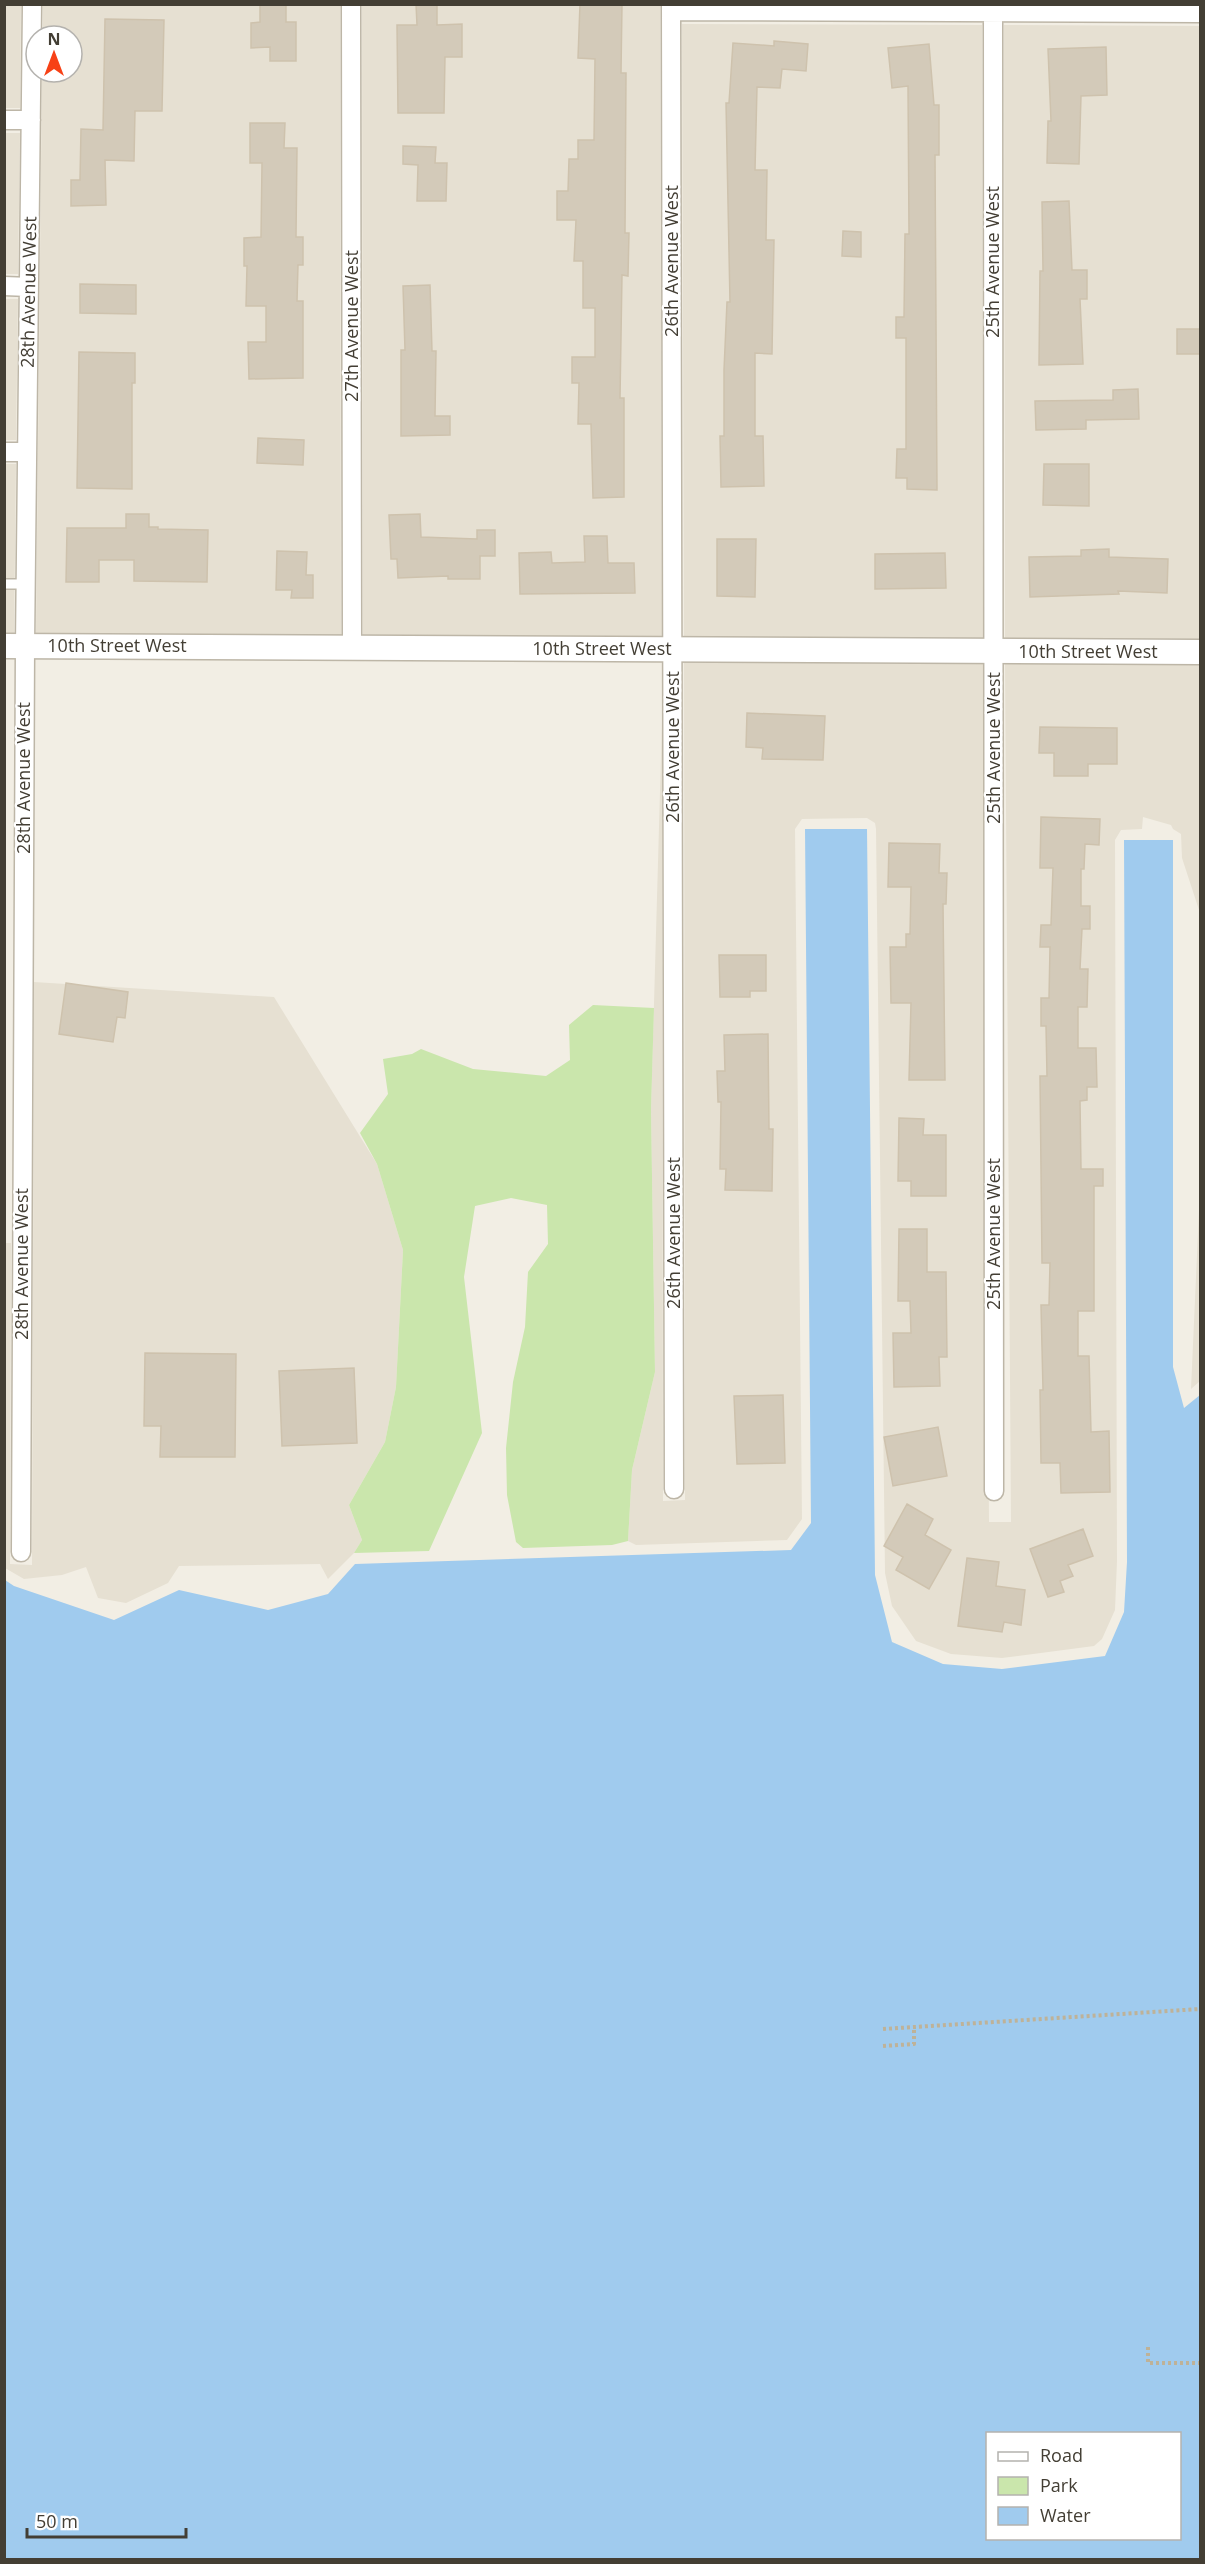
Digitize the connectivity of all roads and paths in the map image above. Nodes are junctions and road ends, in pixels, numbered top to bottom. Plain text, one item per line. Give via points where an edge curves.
1 (32, 4) edge
2 (351, 4) edge
3 (671, 8) edge
4 (993, 9) edge
5 (1200, 14) edge
6 (4, 120) edge
7 (31, 120) junction
8 (4, 286) edge
9 (29, 286) junction
10 (4, 452) edge
11 (27, 452) junction
12 (4, 584) edge
13 (26, 584) junction
14 (15, 646) edge
15 (352, 648) junction
16 (673, 649) junction
17 (994, 652) junction
18 (1200, 652) edge
19 (674, 1489) dead end
20 (994, 1491) dead end
21 (21, 1552) dead end
22 (1200, 2010) edge
23 (914, 2027) junction
24 (883, 2029) dead end
25 (883, 2046) dead end
26 (1148, 2347) dead end
27 (1200, 2363) edge

1 - 7 street, 28th Avenue West
2 - 15 street, 27th Avenue West
3 - 4 street
3 - 16 street, 26th Avenue West
4 - 5 street
4 - 17 street, 25th Avenue West
6 - 7 street
7 - 9 street, 28th Avenue West
8 - 9 street
9 - 11 street, 28th Avenue West
10 - 11 street
11 - 13 street, 28th Avenue West
12 - 13 lane
13 - 14 street, 28th Avenue West
14 - 15 street, 10th Street West
14 - 21 street, 28th Avenue West
15 - 16 street, 10th Street West
16 - 17 street, 10th Street West
16 - 19 street, 26th Avenue West
17 - 18 street, 10th Street West
17 - 20 street, 25th Avenue West
22 - 23 path
23 - 24 path
23 - 25 path via 914,2044
26 - 27 path via 1148,2363

